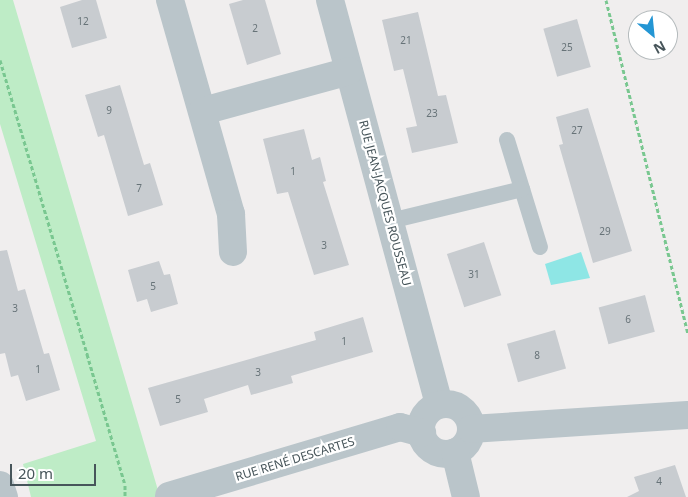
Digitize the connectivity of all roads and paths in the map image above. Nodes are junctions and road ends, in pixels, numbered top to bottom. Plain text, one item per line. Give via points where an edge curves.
1 (170, 0) edge
2 (330, 0) edge
3 (606, 0) edge
4 (0, 60) edge
5 (349, 71) junction
6 (203, 111) junction
7 (507, 140) dead end
8 (522, 189) junction
9 (390, 221) junction
10 (540, 247) dead end
11 (233, 252) dead end
12 (688, 333) edge
13 (439, 405) junction
14 (688, 414) edge
15 (471, 429) junction
16 (422, 433) junction
17 (455, 452) junction
18 (0, 485) edge
19 (169, 496) edge
20 (4, 497) edge
21 (125, 497) edge
22 (466, 497) edge

1 - 6 street
2 - 5 street, RUE JEAN-JACQUES ROUSSEAU
3 - 12 path
4 - 21 path via 125,485
5 - 6 street
5 - 9 street, RUE JEAN-JACQUES ROUSSEAU
6 - 11 street via 231,214
7 - 8 lane
8 - 9 lane
8 - 10 lane
9 - 13 street, RUE JEAN-JACQUES ROUSSEAU
13 - 15 street via 461,409 467,414
13 - 16 street via 427,413
14 - 15 street
15 - 17 street via 466,443
16 - 17 street via 434,450
16 - 19 street, RUE RENÉ DESCARTES via 400,427
17 - 22 street
18 - 20 street

